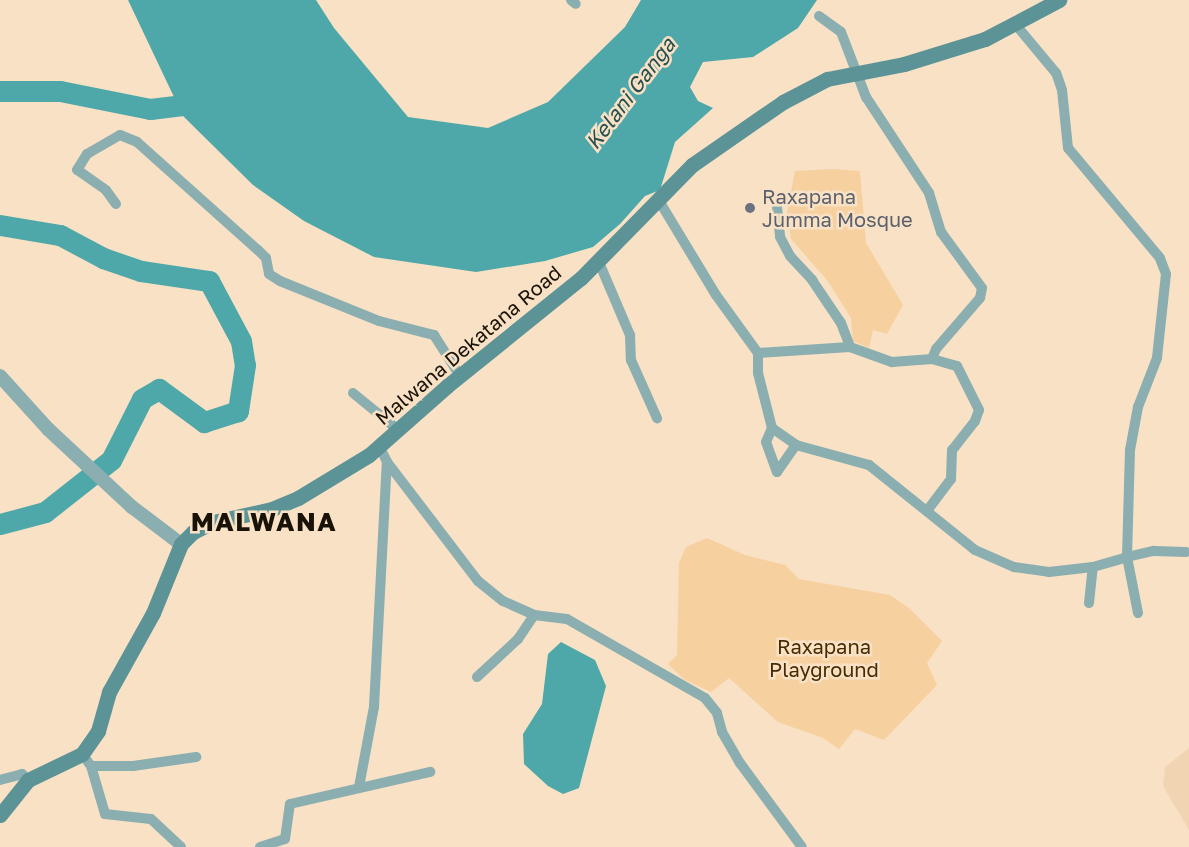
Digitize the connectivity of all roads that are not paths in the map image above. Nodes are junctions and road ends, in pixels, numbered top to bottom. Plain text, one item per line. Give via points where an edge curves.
1 (1059, 0) edge
2 (819, 16) dead end
3 (1016, 25) junction
4 (855, 72) junction
5 (658, 199) junction
6 (116, 204) dead end
7 (777, 207) dead end
8 (598, 260) junction
9 (850, 347) junction
10 (758, 353) junction
11 (932, 359) junction
12 (0, 376) edge
13 (460, 376) junction
14 (353, 393) dead end
15 (657, 418) dead end
16 (772, 428) junction
17 (397, 429) junction
18 (796, 445) junction
19 (379, 446) junction
20 (387, 462) junction
21 (928, 509) junction
22 (181, 544) junction
23 (1186, 552) dead end
24 (1127, 557) junction
25 (1093, 567) junction
26 (1089, 603) dead end
27 (1138, 613) dead end
28 (534, 615) junction
29 (477, 676) dead end
30 (196, 757) dead end
31 (87, 760) junction
32 (430, 772) dead end
33 (0, 780) edge
34 (28, 780) junction
35 (359, 787) junction
36 (0, 815) edge
37 (181, 847) edge
38 (260, 847) edge
39 (802, 847) edge

1 - 3 main road, Malwana Dekatana Road
2 - 4 street via 841,32
3 - 4 main road, Malwana Dekatana Road via 948,51
3 - 24 street via 1056,73 1062,90 1068,148 1160,258 1166,274 1157,358 1138,407 1130,450
4 - 5 main road, Malwana Dekatana Road via 811,86 783,102 692,165
4 - 11 street via 889,135 929,193 941,232 982,288 980,298 936,349
5 - 8 main road, Malwana Dekatana Road
5 - 10 street via 716,295
6 - 13 street via 106,190 77,170 87,154 120,135 137,142 258,249 274,278 379,321 434,336
7 - 9 street via 780,237 841,323
8 - 13 main road, Malwana Dekatana Road
8 - 15 street via 630,335 631,360
9 - 10 street
9 - 11 street via 892,362
10 - 16 street via 758,373
11 - 21 street via 957,366 979,410 952,450 951,479
12 - 22 street via 48,429 132,507
13 - 17 main road, Malwana Dekatana Road
14 - 17 street
16 - 18 street
16 - 18 street via 766,442 774,470 780,471
17 - 19 main road, Malwana Dekatana Road
18 - 21 street via 869,465
19 - 20 street
19 - 22 main road, Malwana Dekatana Road via 298,498 272,509 213,522
20 - 28 street via 478,581 502,601
20 - 35 street via 374,707
21 - 25 street via 975,550 1014,567 1049,572
22 - 31 main road via 153,613 110,692
23 - 24 street via 1154,551
24 - 25 street
24 - 27 street
25 - 26 street
28 - 29 street via 518,639
28 - 39 street via 567,619 705,698 717,713 722,732 740,764
30 - 31 street via 133,766
31 - 34 main road
31 - 37 street via 105,814 151,819
32 - 35 street
33 - 34 street via 22,774
34 - 36 main road
35 - 38 street via 290,804 285,839

